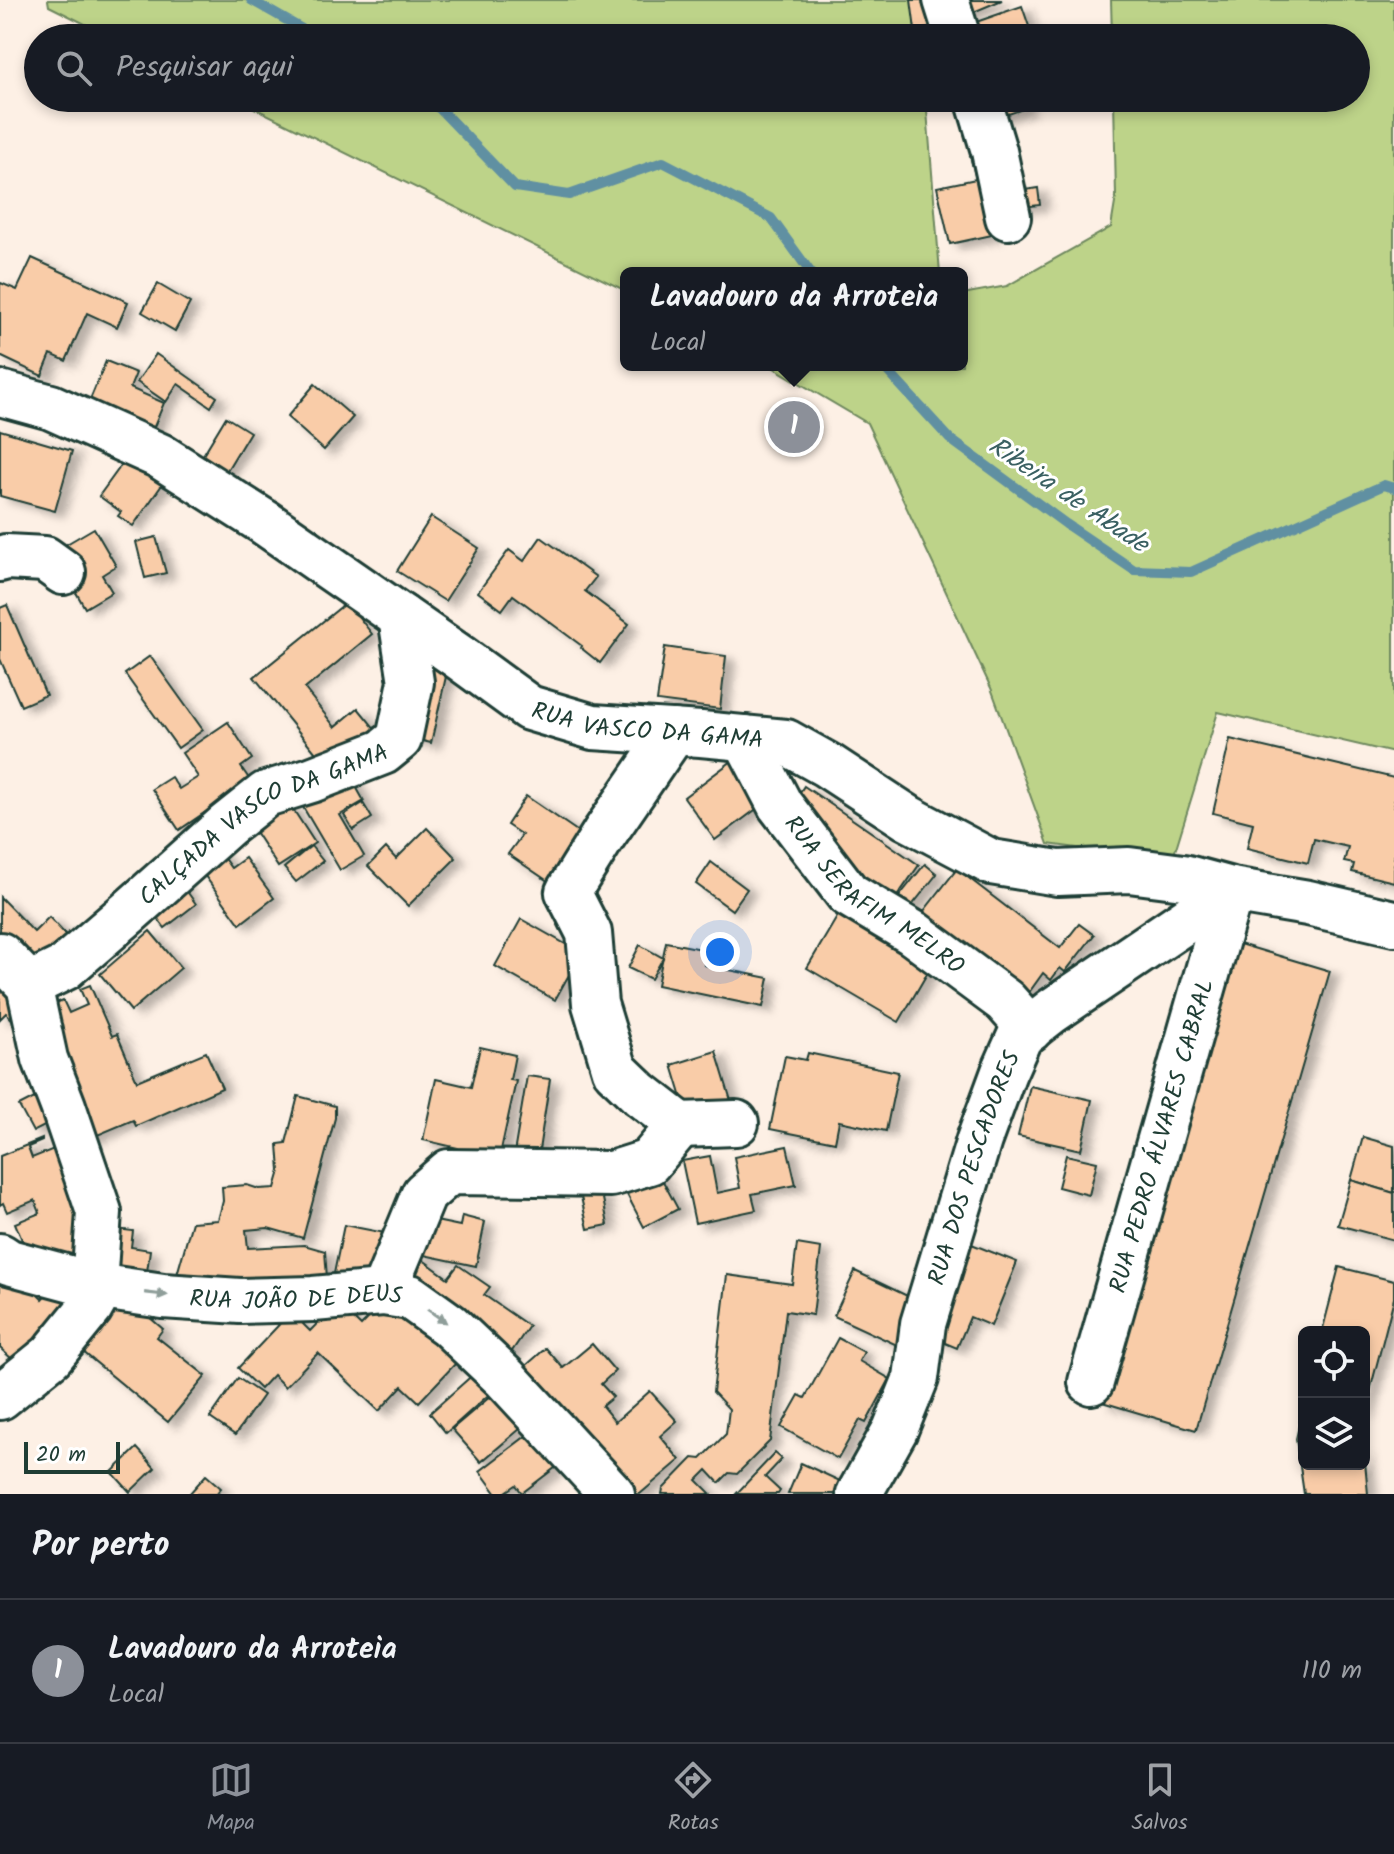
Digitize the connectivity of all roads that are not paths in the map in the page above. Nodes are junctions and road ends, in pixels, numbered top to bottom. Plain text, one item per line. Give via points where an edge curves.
1 (946, 0) edge
2 (954, 24) edge
3 (982, 112) edge
4 (1008, 217) dead end
5 (0, 393) edge
6 (0, 559) edge
7 (63, 572) dead end
8 (401, 617) junction
9 (674, 732) junction
10 (745, 738) junction
11 (1231, 890) junction
12 (1394, 923) edge
13 (14, 970) edge
14 (1030, 1029) junction
15 (736, 1123) dead end
16 (680, 1125) junction
17 (0, 1256) edge
18 (98, 1286) junction
19 (383, 1293) junction
20 (1091, 1382) dead end
21 (0, 1397) edge
22 (612, 1494) edge
23 (859, 1494) edge

1 - 2 street
3 - 4 street
5 - 8 street, RUA VASCO DA GAMA via 51,407 160,456
6 - 7 street via 45,559
8 - 9 street, RUA VASCO DA GAMA via 529,708 593,727
8 - 13 street, CALÇADA VASCO DA GAMA via 411,682 399,739 383,752 266,794 64,968
9 - 10 street, RUA VASCO DA GAMA
9 - 16 street via 568,892 589,933 595,1004 615,1070
10 - 11 street, RUA VASCO DA GAMA via 786,742 991,862 1058,873 1129,870
10 - 14 street, RUA SERAFIM MELRO via 780,805 848,894 1005,1001
11 - 12 street, RUA VASCO DA GAMA
11 - 14 street, RUA DOS PESCADORES
11 - 20 street, RUA PEDRO ÁLVARES CABRAL
13 - 18 street via 99,1212
14 - 23 street, RUA DOS PESCADORES via 1020,1036 979,1140 923,1324 916,1378 895,1430
15 - 16 street
16 - 19 street via 649,1162 611,1174 449,1172 424,1194
17 - 18 street, RUA JOÃO DE DEUS
18 -> 19 street, RUA JOÃO DE DEUS via 240,1301
18 - 21 street via 90,1308 51,1356
19 -> 22 street, RUA JOÃO DE DEUS via 410,1297 449,1325

